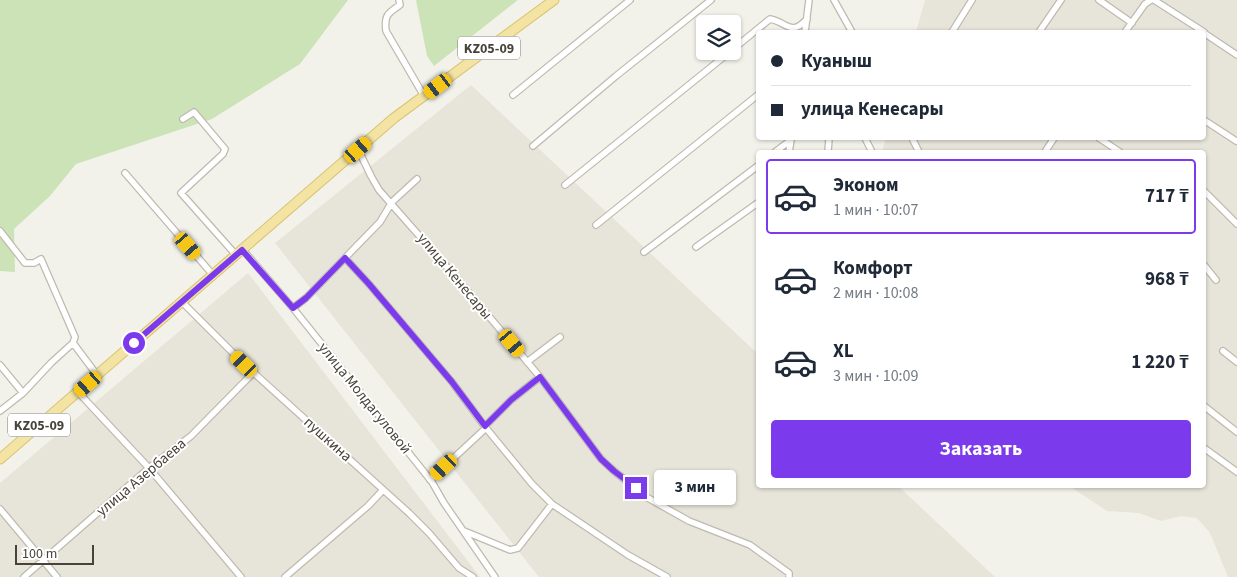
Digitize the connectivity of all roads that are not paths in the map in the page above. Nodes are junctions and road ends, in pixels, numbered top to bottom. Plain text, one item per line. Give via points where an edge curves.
1 (399, 0) edge
2 (554, 0) edge
3 (630, 0) edge
4 (711, 0) edge
5 (809, 0) edge
6 (834, 0) edge
7 (972, 0) edge
8 (1061, 0) edge
9 (1099, 0) edge
10 (1156, 0) edge
11 (806, 19) junction
12 (1132, 23) junction
13 (756, 30) edge
14 (757, 30) edge
15 (805, 30) edge
16 (851, 30) edge
17 (953, 30) edge
18 (1040, 30) edge
19 (1127, 30) edge
20 (1201, 30) edge
21 (1206, 33) edge
22 (741, 43) edge
23 (1237, 55) edge
24 (720, 60) edge
25 (512, 95) dead end
26 (424, 96) junction
27 (756, 96) edge
28 (183, 119) dead end
29 (1206, 121) edge
30 (789, 140) edge
31 (1102, 140) edge
32 (1236, 141) edge
33 (533, 146) dead end
34 (358, 150) junction
35 (777, 150) edge
36 (1117, 150) edge
37 (756, 167) edge
38 (125, 173) dead end
39 (417, 179) dead end
40 (565, 185) dead end
41 (1206, 194) edge
42 (392, 202) junction
43 (756, 204) edge
44 (1237, 224) edge
45 (596, 225) dead end
46 (0, 231) edge
47 (696, 247) dead end
48 (239, 252) junction
49 (644, 252) dead end
50 (345, 258) junction
51 (1206, 268) edge
52 (213, 275) junction
53 (1216, 280) dead end
54 (182, 302) junction
55 (293, 308) junction
56 (560, 337) dead end
57 (73, 344) junction
58 (1223, 351) dead end
59 (527, 362) junction
60 (1237, 362) edge
61 (0, 366) edge
62 (254, 372) junction
63 (97, 375) junction
64 (540, 377) junction
65 (78, 392) junction
66 (23, 393) junction
67 (1206, 408) edge
68 (0, 411) edge
69 (486, 427) junction
70 (1237, 432) edge
71 (1206, 449) edge
72 (0, 459) edge
73 (149, 468) junction
74 (1237, 472) edge
75 (430, 480) junction
76 (383, 490) junction
77 (552, 504) junction
78 (0, 509) edge
79 (463, 531) junction
80 (43, 561) junction
81 (24, 577) edge
82 (57, 577) edge
83 (241, 577) edge
84 (285, 577) edge
85 (473, 577) edge
86 (495, 577) edge
87 (667, 577) edge
88 (789, 577) edge

1 - 26 street via 400,5 388,13 386,31
2 - 26 main road, KZ05-09
3 - 25 street
4 - 33 street
5 - 11 street
6 - 16 street
7 - 17 street
8 - 18 street
9 - 12 street
10 - 12 street via 1145,4
10 - 20 street
11 - 14 street via 798,28 792,29 770,19
11 - 15 street
12 - 19 street
13 - 22 street
21 - 23 street
24 - 40 street
26 - 34 main road, KZ05-09
27 - 45 street
28 - 48 street, улица Молдагуловой via 194,112 224,149 223,154 181,193
29 - 32 street
30 - 35 street
31 - 36 street
34 - 42 street, улица Кенесары via 379,190
34 - 48 main road, KZ05-09
37 - 49 street
38 - 52 street
39 - 42 street
41 - 44 street
42 - 50 street via 380,222
42 - 59 street, улица Кенесары
43 - 47 street
46 - 57 street via 24,263 41,259 75,337
48 - 52 main road, KZ05-09
48 - 55 street, улица Молдагуловой
50 - 55 street
50 - 69 street via 452,382
51 - 53 street
52 - 54 main road, KZ05-09
54 - 62 street, пушкина
54 - 63 main road, KZ05-09
55 - 75 street, улица Молдагуловой
56 - 59 street
57 - 63 street
57 - 66 street
58 - 60 street
59 - 64 street, улица Кенесары
61 - 66 street
62 - 73 street, улица Азербаева via 191,436
62 - 76 street, пушкина
63 - 65 main road, KZ05-09
64 - 69 street via 511,400
64 - 88 street, улица Кенесары via 601,459 614,471 648,498 689,521 750,545 789,573
65 - 72 main road, KZ05-09
65 - 73 street
66 - 68 street
67 - 70 street
69 - 75 street
69 - 77 street
71 - 74 street
73 - 80 street, улица Азербаева
73 - 83 street
75 - 79 street, улица Молдагуловой
76 - 84 street
76 - 85 street, пушкина via 429,532 459,568
77 - 79 street via 518,548 510,550
77 - 87 street
78 - 80 street
79 - 86 street, улица Молдагуловой
80 - 81 street, улица Азербаева
80 - 82 street

